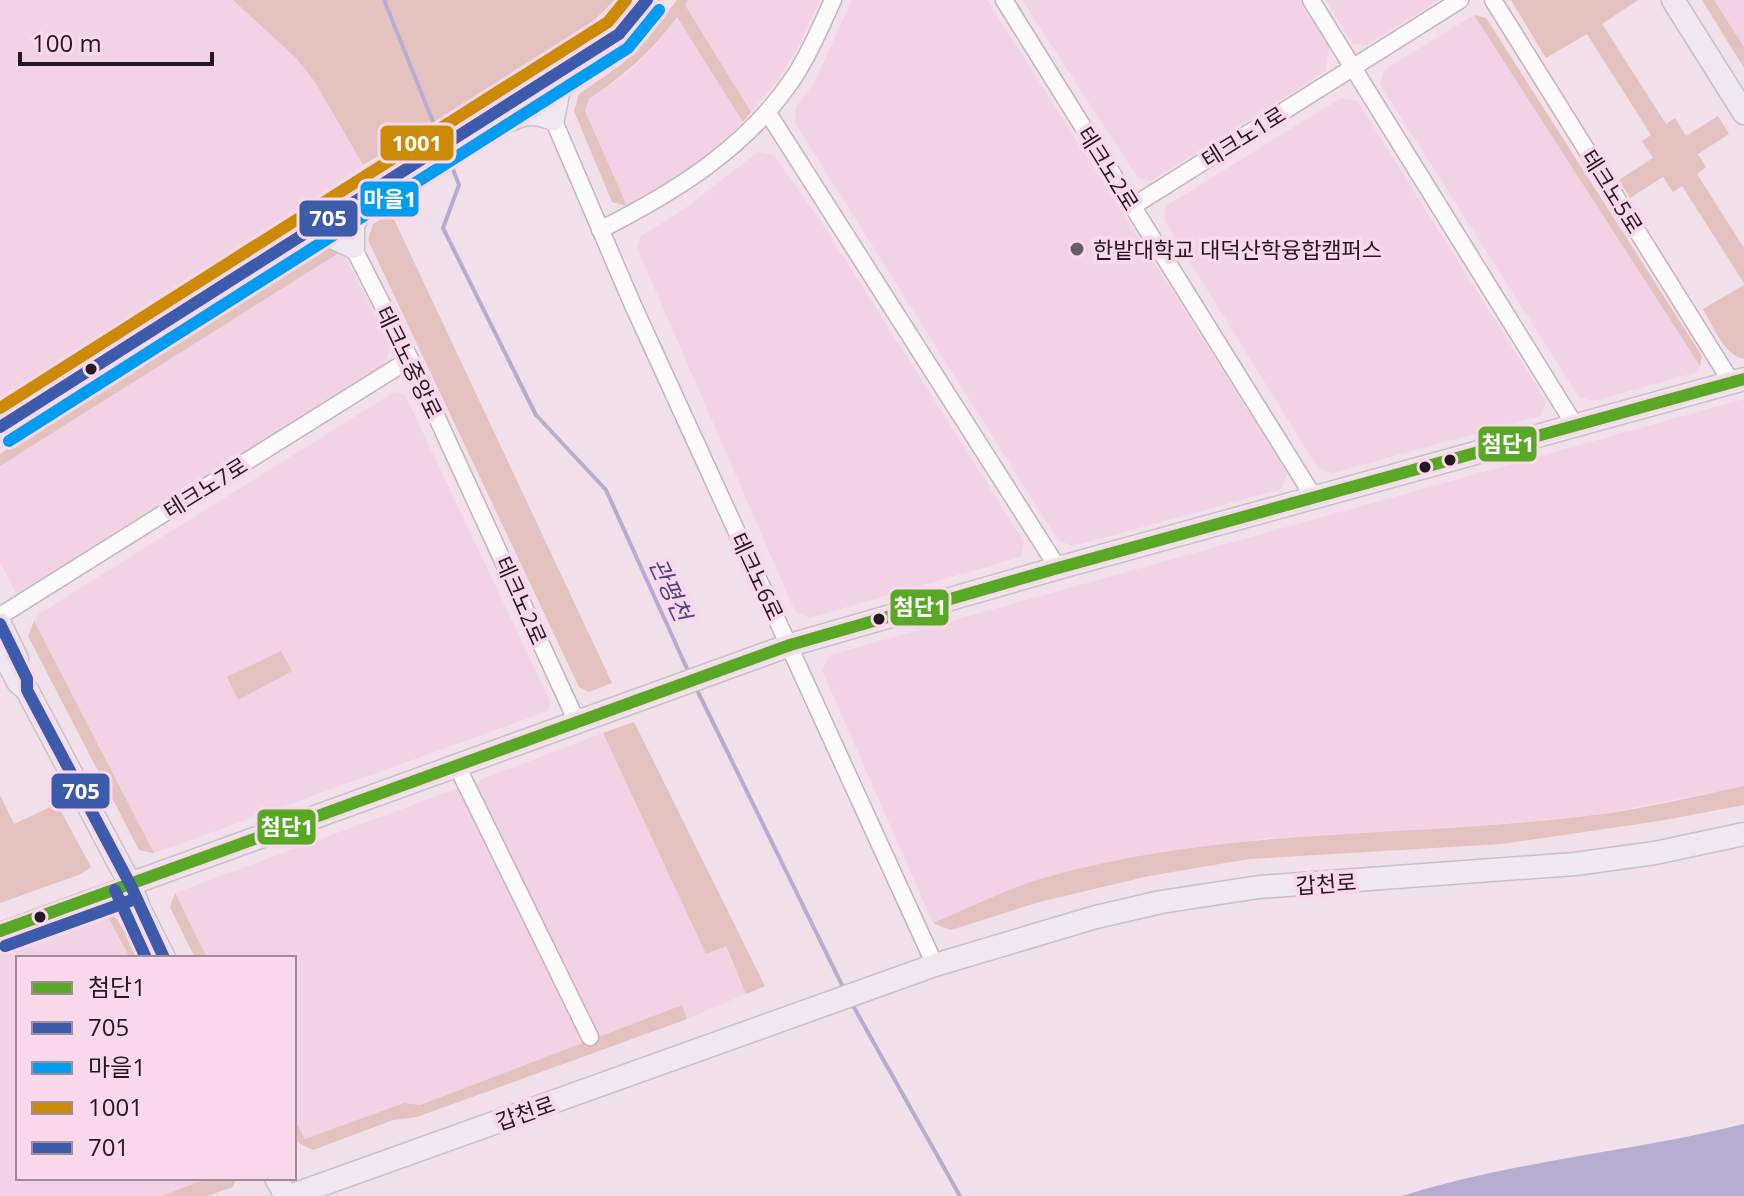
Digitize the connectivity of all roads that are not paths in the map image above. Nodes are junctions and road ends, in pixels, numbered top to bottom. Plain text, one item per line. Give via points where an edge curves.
1 (647, 0) edge
2 (833, 0) edge
3 (1004, 0) edge
4 (1311, 0) edge
5 (1460, 0) edge
6 (1493, 0) edge
7 (1673, 0) edge
8 (619, 34) junction
9 (1353, 67) junction
10 (521, 105) junction
11 (768, 113) junction
12 (1744, 113) edge
13 (553, 119) junction
14 (372, 192) junction
15 (1133, 206) junction
16 (600, 230) junction
17 (302, 236) junction
18 (353, 247) junction
19 (410, 359) junction
20 (1738, 381) edge
21 (0, 427) edge
22 (1576, 427) junction
23 (467, 479) joint
24 (1315, 499) junction
25 (1058, 568) junction
26 (0, 616) edge
27 (0, 624) edge
28 (790, 645) junction
29 (0, 647) edge
30 (27, 690) junction
31 (577, 722) junction
32 (457, 766) junction
33 (1744, 834) edge
34 (130, 884) junction
35 (0, 931) edge
36 (163, 956) edge
37 (926, 968) junction
38 (590, 1037) dead end
39 (288, 1196) edge

1 - 8 main road
2 - 11 street via 806,58
3 - 15 street, 테크노2로
4 - 9 street
5 - 9 street, 테크노1로
6 - 20 street, 테크노5로
7 - 12 main road
8 - 10 main road
8 - 13 main road via 600,59 559,88
9 - 15 street, 테크노1로
9 - 22 street
10 - 13 main road
10 - 14 main road via 472,125
11 - 16 street via 698,174
11 - 25 street
13 - 16 street, 테크노6로
14 - 17 main road
14 - 18 main road via 353,227
15 - 24 street, 테크노2로
16 - 28 street, 테크노6로
17 - 18 main road via 332,237
17 - 21 main road
18 - 19 street, 테크노중앙로
19 - 23 street, 테크노중앙로
19 - 26 street, 테크노7로
20 - 22 main road
22 - 24 main road
23 - 31 street, 테크노2로
24 - 25 main road
25 - 28 main road
27 - 30 main road via 27,679
28 - 31 main road
28 - 37 street, 테크노6로
29 - 30 main road
30 - 34 main road
31 - 32 main road
32 - 34 main road
32 - 38 street
33 - 37 main road, 갑천로 via 1575,864 1259,887 1161,902
34 - 35 street
34 - 36 main road
37 - 39 main road, 갑천로

